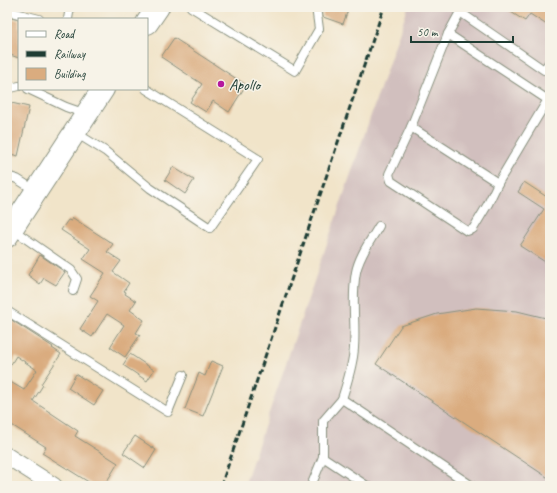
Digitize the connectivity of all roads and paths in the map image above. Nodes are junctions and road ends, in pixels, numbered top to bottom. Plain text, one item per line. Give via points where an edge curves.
1 (70, 7) edge
2 (158, 7) edge
3 (191, 7) edge
4 (316, 7) edge
5 (460, 10) edge
6 (7, 11) edge
7 (35, 18) edge
8 (68, 18) edge
9 (148, 22) edge
10 (448, 34) junction
11 (550, 61) edge
12 (547, 72) edge
13 (18, 86) edge
14 (7, 89) edge
15 (30, 90) edge
16 (103, 90) edge
17 (148, 90) edge
18 (549, 98) edge
19 (86, 114) junction
20 (411, 127) junction
21 (75, 132) junction
22 (7, 176) edge
23 (498, 183) junction
24 (36, 191) junction
25 (379, 226) dead end
26 (9, 232) edge
27 (73, 291) dead end
28 (7, 311) edge
29 (183, 375) dead end
30 (342, 399) junction
31 (7, 456) edge
32 (323, 458) junction
33 (54, 486) edge
34 (311, 486) edge
35 (367, 486) edge
36 (472, 486) edge

1 - 8 lane
2 - 9 main road
3 - 4 lane via 295,71 319,29
5 - 10 lane
5 - 12 lane
6 - 7 lane
10 - 18 lane
10 - 20 lane
11 - 12 lane
13 - 14 lane
15 - 19 lane
16 - 19 main road
17 - 21 lane via 258,159 210,228 150,188 105,151
18 - 23 lane
19 - 21 main road
20 - 23 lane
20 - 23 lane via 389,174 392,181 467,231 473,229
21 - 24 main road
22 - 24 lane
24 - 26 main road
25 - 30 lane via 356,270 353,294 353,362
26 - 27 lane via 71,270 77,279
28 - 29 lane via 168,412
30 - 32 lane via 323,421
30 - 36 lane
31 - 33 street
32 - 34 lane
32 - 35 lane

